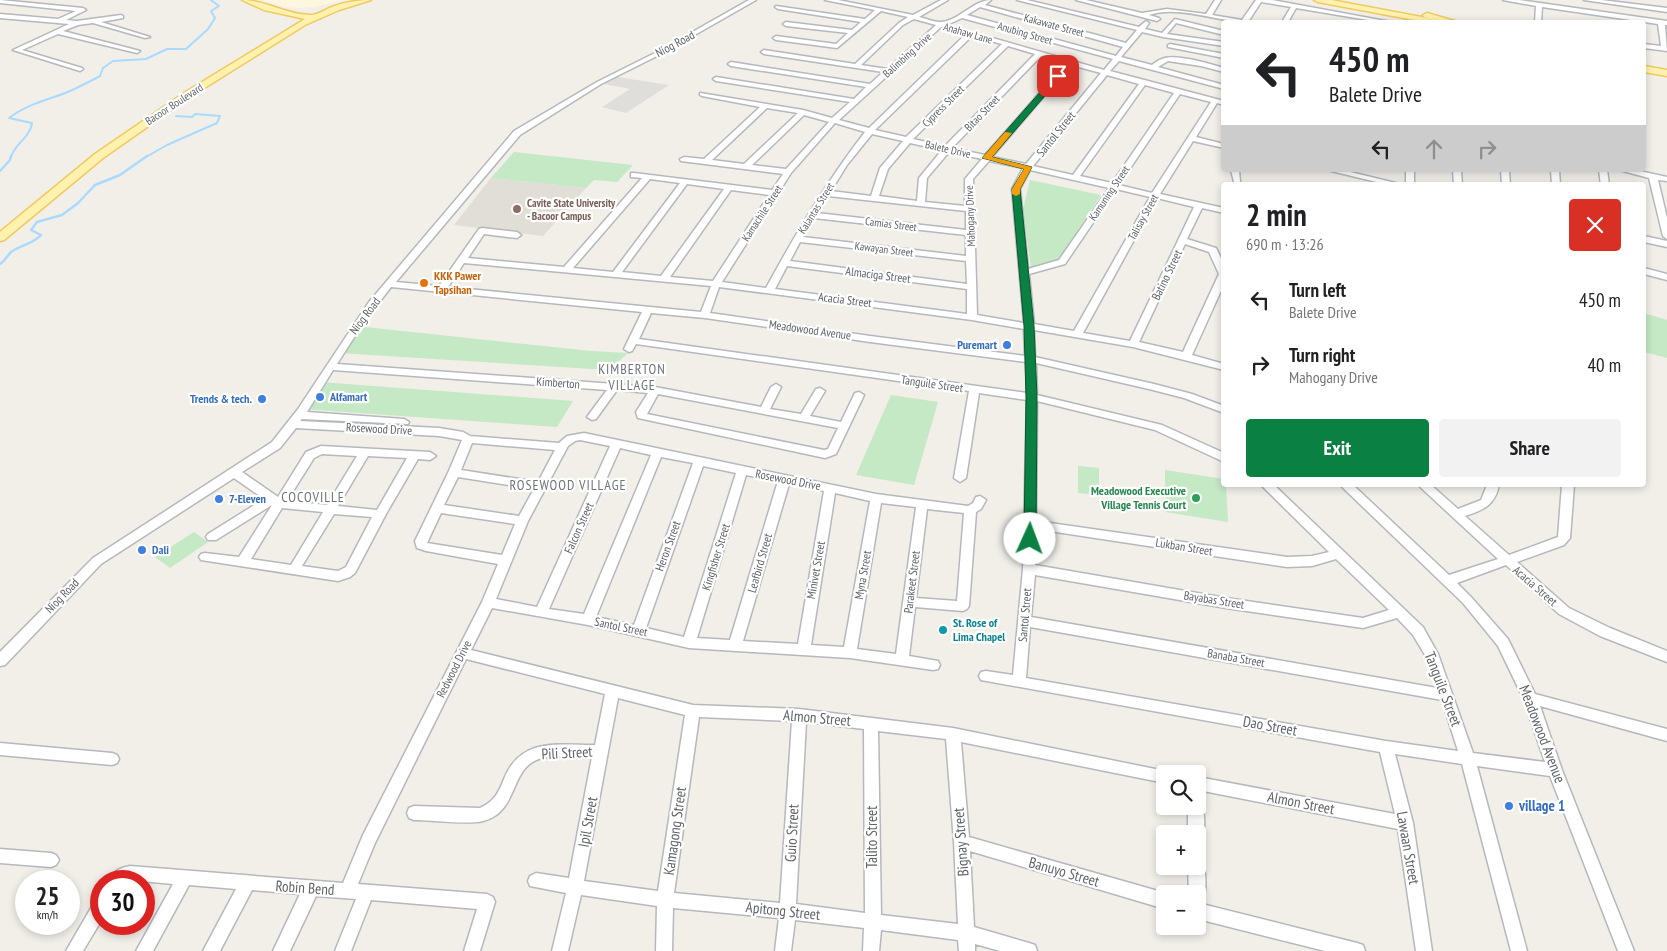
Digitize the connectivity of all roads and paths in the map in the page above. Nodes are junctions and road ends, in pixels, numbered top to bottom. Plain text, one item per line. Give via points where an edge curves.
1 (80, 0) edge
2 (246, 0) edge
3 (353, 0) edge
4 (367, 0) edge
5 (753, 0) edge
6 (791, 0) edge
7 (828, 0) edge
8 (945, 0) edge
9 (988, 0) edge
10 (1020, 0) edge
11 (1079, 0) edge
12 (1216, 0) edge
13 (1260, 0) edge
14 (1318, 0) edge
15 (1347, 0) edge
16 (1506, 0) edge
17 (1587, 0) edge
18 (0, 1) edge
19 (338, 4) junction
20 (979, 5) junction
21 (1539, 5) junction
22 (1294, 6) junction
23 (64, 7) junction
24 (880, 9) junction
25 (278, 10) junction
26 (1667, 10) edge
27 (1143, 15) junction
28 (0, 16) edge
29 (962, 16) junction
30 (1208, 16) junction
31 (121, 17) dead end
32 (309, 17) junction
33 (912, 17) junction
34 (1157, 19) dead end
35 (1232, 20) edge
36 (1245, 20) edge
37 (1286, 20) edge
38 (1371, 20) edge
39 (1425, 20) edge
40 (1447, 20) edge
41 (1538, 20) edge
42 (1619, 20) edge
43 (92, 21) junction
44 (867, 21) junction
45 (59, 22) junction
46 (1646, 22) edge
47 (77, 23) junction
48 (1146, 23) dead end
49 (1664, 23) edge
50 (786, 24) dead end
51 (940, 25) junction
52 (280, 26) junction
53 (1202, 27) junction
54 (1140, 30) junction
55 (58, 32) junction
56 (854, 32) junction
57 (1221, 32) edge
58 (970, 34) junction
59 (1163, 35) junction
60 (147, 37) dead end
61 (1176, 37) junction
62 (776, 38) dead end
63 (1192, 39) junction
64 (1006, 44) junction
65 (1221, 44) edge
66 (1128, 46) junction
67 (1646, 46) edge
68 (1666, 49) edge
69 (137, 51) dead end
70 (764, 52) dead end
71 (1040, 53) junction
72 (1221, 56) edge
73 (1116, 58) junction
74 (1070, 62) junction
75 (731, 64) dead end
76 (856, 64) junction
77 (1646, 64) edge
78 (1154, 68) junction
79 (1667, 68) edge
80 (80, 69) dead end
81 (1221, 69) edge
82 (1646, 69) edge
83 (889, 71) junction
84 (1106, 72) junction
85 (1667, 73) edge
86 (716, 78) dead end
87 (1143, 83) junction
88 (872, 86) junction
89 (1221, 86) edge
90 (1178, 92) junction
91 (702, 94) dead end
92 (856, 101) junction
93 (1214, 102) junction
94 (1221, 103) edge
95 (766, 105) junction
96 (803, 112) junction
97 (834, 120) junction
98 (870, 131) junction
99 (1190, 138) junction
100 (908, 140) junction
101 (1221, 145) edge
102 (947, 149) junction
103 (986, 158) junction
104 (684, 159) dead end
105 (704, 162) junction
106 (745, 167) junction
107 (1028, 167) junction
108 (788, 172) junction
109 (1235, 172) edge
110 (1340, 172) edge
111 (1634, 172) edge
112 (634, 175) dead end
113 (1653, 176) junction
114 (648, 177) junction
115 (1075, 177) junction
116 (1667, 179) edge
117 (1237, 180) dead end
118 (686, 182) junction
119 (1386, 182) edge
120 (1114, 186) junction
121 (729, 187) junction
122 (775, 193) junction
123 (825, 193) junction
124 (1155, 195) junction
125 (874, 198) junction
126 (922, 204) junction
127 (1199, 205) junction
128 (969, 210) junction
129 (1221, 210) edge
130 (812, 215) junction
131 (0, 226) edge
132 (969, 233) junction
133 (517, 235) dead end
134 (1667, 236) edge
135 (0, 238) edge
136 (797, 239) junction
137 (1646, 239) edge
138 (1183, 241) junction
139 (1667, 244) edge
140 (972, 259) junction
141 (462, 260) junction
142 (784, 263) junction
143 (1221, 267) edge
144 (567, 269) junction
145 (1646, 272) edge
146 (1024, 273) junction
147 (615, 275) junction
148 (1667, 278) edge
149 (664, 279) junction
150 (1221, 280) edge
151 (390, 284) junction
152 (716, 284) junction
153 (972, 287) junction
154 (442, 289) junction
155 (769, 291) junction
156 (648, 309) junction
157 (705, 315) junction
158 (972, 317) junction
159 (1029, 326) junction
160 (1077, 335) junction
161 (1133, 344) junction
162 (1186, 356) junction
163 (1029, 359) junction
164 (1221, 366) edge
165 (330, 367) junction
166 (614, 386) junction
167 (776, 387) dead end
168 (655, 390) junction
169 (974, 390) junction
170 (820, 391) dead end
171 (859, 395) dead end
172 (1032, 397) junction
173 (1221, 409) edge
174 (764, 411) junction
175 (592, 417) dead end
176 (804, 418) junction
177 (297, 419) junction
178 (844, 426) junction
179 (465, 438) junction
180 (616, 444) junction
181 (562, 447) junction
182 (364, 453) junction
183 (657, 453) junction
184 (414, 456) junction
185 (430, 456) dead end
186 (1221, 457) edge
187 (699, 462) junction
188 (742, 471) junction
189 (235, 473) junction
190 (454, 473) junction
191 (960, 478) dead end
192 (784, 480) junction
193 (540, 486) junction
194 (1269, 487) edge
195 (1348, 487) edge
196 (1426, 487) edge
197 (1493, 487) edge
198 (1568, 487) edge
199 (830, 488) junction
200 (876, 498) junction
201 (980, 500) dead end
202 (276, 502) junction
203 (922, 504) junction
204 (437, 508) junction
205 (330, 509) junction
206 (970, 510) junction
207 (380, 514) junction
208 (1457, 514) junction
209 (522, 521) junction
210 (1030, 524) junction
211 (212, 537) dead end
212 (1338, 554) junction
213 (205, 557) dead end
214 (504, 560) junction
215 (1505, 560) junction
216 (242, 563) junction
217 (1029, 569) junction
218 (294, 570) junction
219 (1447, 581) junction
220 (488, 602) junction
221 (909, 602) junction
222 (1399, 612) junction
223 (541, 613) junction
224 (588, 620) junction
225 (1024, 621) junction
226 (638, 631) junction
227 (690, 643) junction
228 (735, 647) junction
229 (803, 651) junction
230 (850, 653) junction
231 (471, 655) dead end
232 (1667, 656) edge
233 (0, 661) edge
234 (902, 661) junction
235 (933, 666) dead end
236 (986, 676) dead end
237 (1019, 682) junction
238 (612, 692) junction
239 (1448, 695) junction
240 (1530, 698) junction
241 (693, 711) junction
242 (799, 715) junction
243 (871, 723) junction
244 (953, 734) junction
245 (1667, 735) edge
246 (1386, 747) junction
247 (0, 749) edge
248 (600, 751) junction
249 (1468, 758) junction
250 (112, 759) dead end
251 (1555, 770) junction
252 (1156, 775) edge
253 (1206, 786) edge
254 (414, 813) dead end
255 (1405, 824) junction
256 (962, 842) junction
257 (0, 856) edge
258 (51, 860) dead end
259 (155, 875) edge
260 (184, 878) junction
261 (536, 881) dead end
262 (247, 884) junction
263 (575, 888) junction
264 (310, 889) junction
265 (347, 892) junction
266 (366, 894) junction
267 (1156, 898) edge
268 (665, 900) junction
269 (788, 911) junction
270 (1206, 913) edge
271 (873, 922) junction
272 (90, 924) edge
273 (966, 933) junction
274 (74, 951) edge
275 (144, 951) edge
276 (211, 951) edge
277 (281, 951) edge
278 (342, 951) edge
279 (472, 951) edge
280 (560, 951) edge
281 (664, 951) edge
282 (783, 951) edge
283 (871, 951) edge
284 (967, 951) edge
285 (1029, 951) edge
286 (1357, 951) edge
287 (1424, 951) edge
288 (1519, 951) edge
289 (1626, 951) edge

1 - 23 street
2 - 25 main road
3 - 19 main road, Bacoor Boulevard
4 - 32 main road, Bacoor Boulevard
5 - 151 street, Niog Road via 599,83 517,133
6 - 44 street via 775,9
7 - 24 street, Anahaw Lane
8 - 33 street
9 - 20 street, Balimbing Drive
10 - 54 street
11 - 27 street via 1115,5
12 - 30 street
13 - 22 street
13 - 36 street
14 - 39 main road
15 - 40 main road
16 - 21 street
17 - 26 street
18 - 23 street
19 - 25 main road via 309,10
19 - 32 main road, Bacoor Boulevard
20 - 29 street, Balimbing Drive
20 - 66 street, Kakawate Street
21 - 41 street
21 - 42 street
22 - 37 street
22 - 38 street via 1328,15
23 - 45 street via 83,10
24 - 33 street, Anahaw Lane
24 - 44 street
25 - 32 main road
25 - 52 main road
27 - 30 street via 1164,10
27 - 34 street
28 - 45 street
29 - 51 street, Balimbing Drive
29 - 73 street, Anubing Street
30 - 35 street
31 - 43 street
32 - 52 main road, Bacoor Boulevard
32 - 135 main road, Bacoor Boulevard via 121,139
33 - 51 street, Anahaw Lane
33 - 76 street
43 - 47 street
43 - 60 street
44 - 56 street
45 - 47 street
46 - 49 street
47 - 55 street
48 - 54 street, Santol Street
49 - 68 street
50 - 56 street
51 - 58 street, Anahaw Lane
51 - 83 street, Balimbing Drive
52 - 131 main road, Bacoor Boulevard via 128,125
53 - 57 street
53 - 59 street via 1175,21
53 - 63 street
54 - 59 street
54 - 66 street, Santol Street
55 - 69 street
55 - 80 street via 17,52
56 - 62 street via 837,46
58 - 64 street, Anahaw Lane
58 - 98 street, Kalantas Street
59 - 61 street
61 - 63 street
61 - 72 street via 1168,49
63 - 65 street
64 - 71 street, Anahaw Lane
64 - 100 street, Cypress Street
66 - 73 street, Santol Street
67 - 68 street
70 - 76 street
71 - 74 street, Anahaw Lane
71 - 102 street, Bitao Street
73 - 78 street, Anubing Street
73 - 84 street, Santol Street
74 - 84 street, Anahaw Lane
74 - 103 street, Mahogany Drive
75 - 88 street
76 - 83 street
77 - 79 main road
78 - 81 street via 1168,59
78 - 89 street, Anubing Street
82 - 85 main road
83 - 88 street, Balimbing Drive
84 - 87 street, Anahaw Lane
84 - 107 street, Santol Street
86 - 92 street
87 - 90 street, Anahaw Lane
87 - 115 street
88 - 92 street, Balimbing Drive
90 - 93 street, Anahaw Lane
90 - 120 street, Kamuning Street
91 - 95 street, Balete Drive
92 - 97 street, Balimbing Drive
93 - 94 street, Anahaw Lane
93 - 99 street, Talisay Street
95 - 96 street, Balete Drive
95 - 105 street
96 - 97 street, Balete Drive
96 - 106 street
97 - 98 street, Balete Drive
97 - 108 street, Kamachile Street
98 - 100 street, Balete Drive
98 - 123 street, Kalantas Street
99 - 101 street
99 - 124 street, Talisay Street
100 - 102 street, Balete Drive
100 - 125 street, Cypress Street via 884,168
102 - 103 street, Balete Drive
102 - 126 street, Bitao Street via 923,178
103 - 107 street, Balete Drive
103 - 128 street, Mahogany Drive via 969,179
104 - 105 street
105 - 106 street
106 - 108 street
107 - 115 street, Balete Drive
107 - 146 street, Santol Street via 1016,189
108 - 122 street, Kamachile Street
109 - 117 street
110 - 119 street
111 - 113 street
112 - 114 street
113 - 116 street
113 - 134 street
114 - 118 street
114 - 144 street
115 - 120 street, Balete Drive
118 - 121 street
118 - 147 street
120 - 124 street, Balete Drive
120 - 146 street, Kamuning Street via 1062,262
121 - 122 street
121 - 149 street
122 - 152 street, Kamachile Street
123 - 125 street
123 - 130 street, Kalantas Street
124 - 127 street, Balete Drive
124 - 160 street, Talisay Street
125 - 126 street
126 - 128 street
127 - 129 street, Balete Drive
127 - 138 street, Batino Street
128 - 132 street, Mahogany Drive
130 - 132 street, Camias Street
130 - 136 street, Kalantas Street
132 - 140 street, Mahogany Drive
133 - 141 street via 482,230
136 - 140 street, Kawayan Street
136 - 142 street, Kalantas Street
137 - 139 street
138 - 143 street via 1213,250
138 - 161 street, Batino Street
140 - 153 street, Mahogany Drive
141 - 144 street, Acacia Street
141 - 154 street
142 - 153 street, Almaciga Street
142 - 155 street, Kalantas Street
144 - 147 street, Acacia Street
145 - 148 street
146 - 159 street, Santol Street
147 - 149 street, Acacia Street
149 - 152 street, Acacia Street
150 - 162 street
151 - 154 street, Meadowood Avenue
151 - 165 street, Niog Road via 356,326
152 - 155 street, Acacia Street
152 - 157 street, Kamachile Street
153 - 158 street, Mahogany Drive
154 - 156 street, Meadowood Avenue
155 - 158 street, Acacia Street
156 - 157 street, Meadowood Avenue
156 - 169 street, Tanguile Street via 631,345
157 - 163 street, Meadowood Avenue
158 - 159 street, Acacia Street
159 - 160 street, Acacia Street
159 - 163 street, Santol Street
160 - 161 street, Acacia Street
161 - 162 street, Acacia Street
162 - 164 street, Acacia Street
163 - 172 street, Santol Street
163 - 173 street, Meadowood Avenue via 1150,386
165 - 166 street, Kimberton
165 - 177 street, Niog Road
166 - 168 street, Kimberton
166 - 175 street
167 - 174 street
168 - 174 street, Kimberton
168 - 178 street via 641,412 642,416 822,454 832,451
169 - 172 street, Tanguile Street
169 - 191 street
170 - 176 street
171 - 178 street
172 - 186 street, Tanguile Street via 1158,427
172 - 210 street, Santol Street
174 - 176 street, Kimberton
176 - 178 street, Kimberton
177 - 179 street, Rosewood Drive via 441,428
177 - 189 street, Niog Road via 276,445
179 - 181 street, Rosewood Drive
179 - 190 street
180 - 181 street, Rosewood Drive via 580,436 566,440
180 - 183 street, Rosewood Drive
180 - 223 street, Falcon Street
181 - 193 street, Redwood Drive
182 - 184 street
182 - 202 street via 314,451
182 - 205 street
183 - 187 street, Rosewood Drive
183 - 224 street
184 - 185 street
184 - 207 street
187 - 188 street, Rosewood Drive
187 - 226 street, Heron Street
188 - 192 street, Rosewood Drive
188 - 227 street, Kingfisher Street
189 - 202 street
189 - 233 street, Niog Road via 97,561
190 - 193 street
190 - 204 street
192 - 199 street, Rosewood Drive
192 - 228 street, Leafbird Street
193 - 209 street, Redwood Drive
194 - 212 street, Tanguile Street
195 - 219 street, Meadowood Avenue
196 - 208 street, Acacia Street
197 - 208 street via 1487,502
198 - 215 street via 1564,538
199 - 200 street, Rosewood Drive
199 - 229 street, Minivet Street
200 - 203 street, Rosewood Drive
200 - 230 street, Myna Street
201 - 206 street
202 - 205 street
202 - 211 street
202 - 216 street
203 - 206 street, Rosewood Drive
203 - 221 street, Parakeet Street
204 - 209 street
204 - 214 street via 422,541 423,547
205 - 207 street
205 - 218 street
206 - 221 street via 963,606
207 - 218 street via 349,572 338,576
208 - 215 street, Acacia Street
209 - 214 street, Redwood Drive
210 - 212 street, Lukban Street via 1288,562 1312,561
210 - 217 street, Santol Street
212 - 222 street, Tanguile Street
213 - 216 street
214 - 220 street, Redwood Drive
215 - 219 street
215 - 232 street, Acacia Street via 1564,612
216 - 218 street
217 - 222 street, Bayabas Street via 1363,623
217 - 225 street, Santol Street
219 - 240 street, Meadowood Avenue via 1503,643
220 - 223 street, Santol Street
220 - 265 street, Redwood Drive via 368,840
221 - 234 street, Parakeet Street
222 - 239 street, Tanguile Street via 1418,631
223 - 224 street, Santol Street
224 - 226 street, Santol Street
225 - 237 street, Santol Street
225 - 239 street, Banaba Street
226 - 227 street, Santol Street
227 - 228 street, Santol Street
228 - 229 street, Santol Street
229 - 230 street, Santol Street
230 - 234 street, Santol Street
231 - 238 street, Almon Street
234 - 235 street, Santol Street
236 - 237 street, Dao Street
237 - 246 street, Dao Street
238 - 241 street, Almon Street
238 - 248 street, Ipil Street
239 - 249 street, Tanguile Street
240 - 245 street
240 - 251 street, Meadowood Avenue
241 - 242 street, Almon Street
241 - 268 street, Kamagong Street
242 - 243 street, Almon Street
242 - 269 street, Guio Street
243 - 244 street, Almon Street
243 - 271 street, Talito Street
244 - 252 street, Almon Street
244 - 256 street, Bignay Street
246 - 249 street, Dao Street
246 - 255 street, Lawaan Street
247 - 250 street
248 - 254 street, Pili Street via 544,752 527,758 513,773 501,803 488,812
248 - 263 street, Ipil Street
249 - 251 street, Dao Street
249 - 288 street, Tanguile Street
251 - 289 street, Meadowood Avenue
253 - 255 street, Almon Street
255 - 287 street, Lawaan Street
256 - 267 street, Banuyo Street
256 - 273 street, Bignay Street
257 - 258 street
259 - 260 street, Robin Bend
260 - 262 street, Robin Bend
260 - 275 street
261 - 263 street, Apitong Street
262 - 264 street, Robin Bend
262 - 276 street
263 - 268 street, Apitong Street
263 - 280 street, Ipil Street
264 - 265 street, Robin Bend
264 - 277 street
265 - 266 street, Robin Bend
266 - 278 street
266 - 279 street, Robin Bend via 487,902
268 - 269 street, Apitong Street
268 - 281 street, Kamagong Street
269 - 271 street, Apitong Street
269 - 282 street, Guio Street
270 - 286 street
271 - 273 street, Apitong Street
271 - 283 street, Talito Street
272 - 274 street
273 - 284 street, Bignay Street
273 - 285 street, Apitong Street

